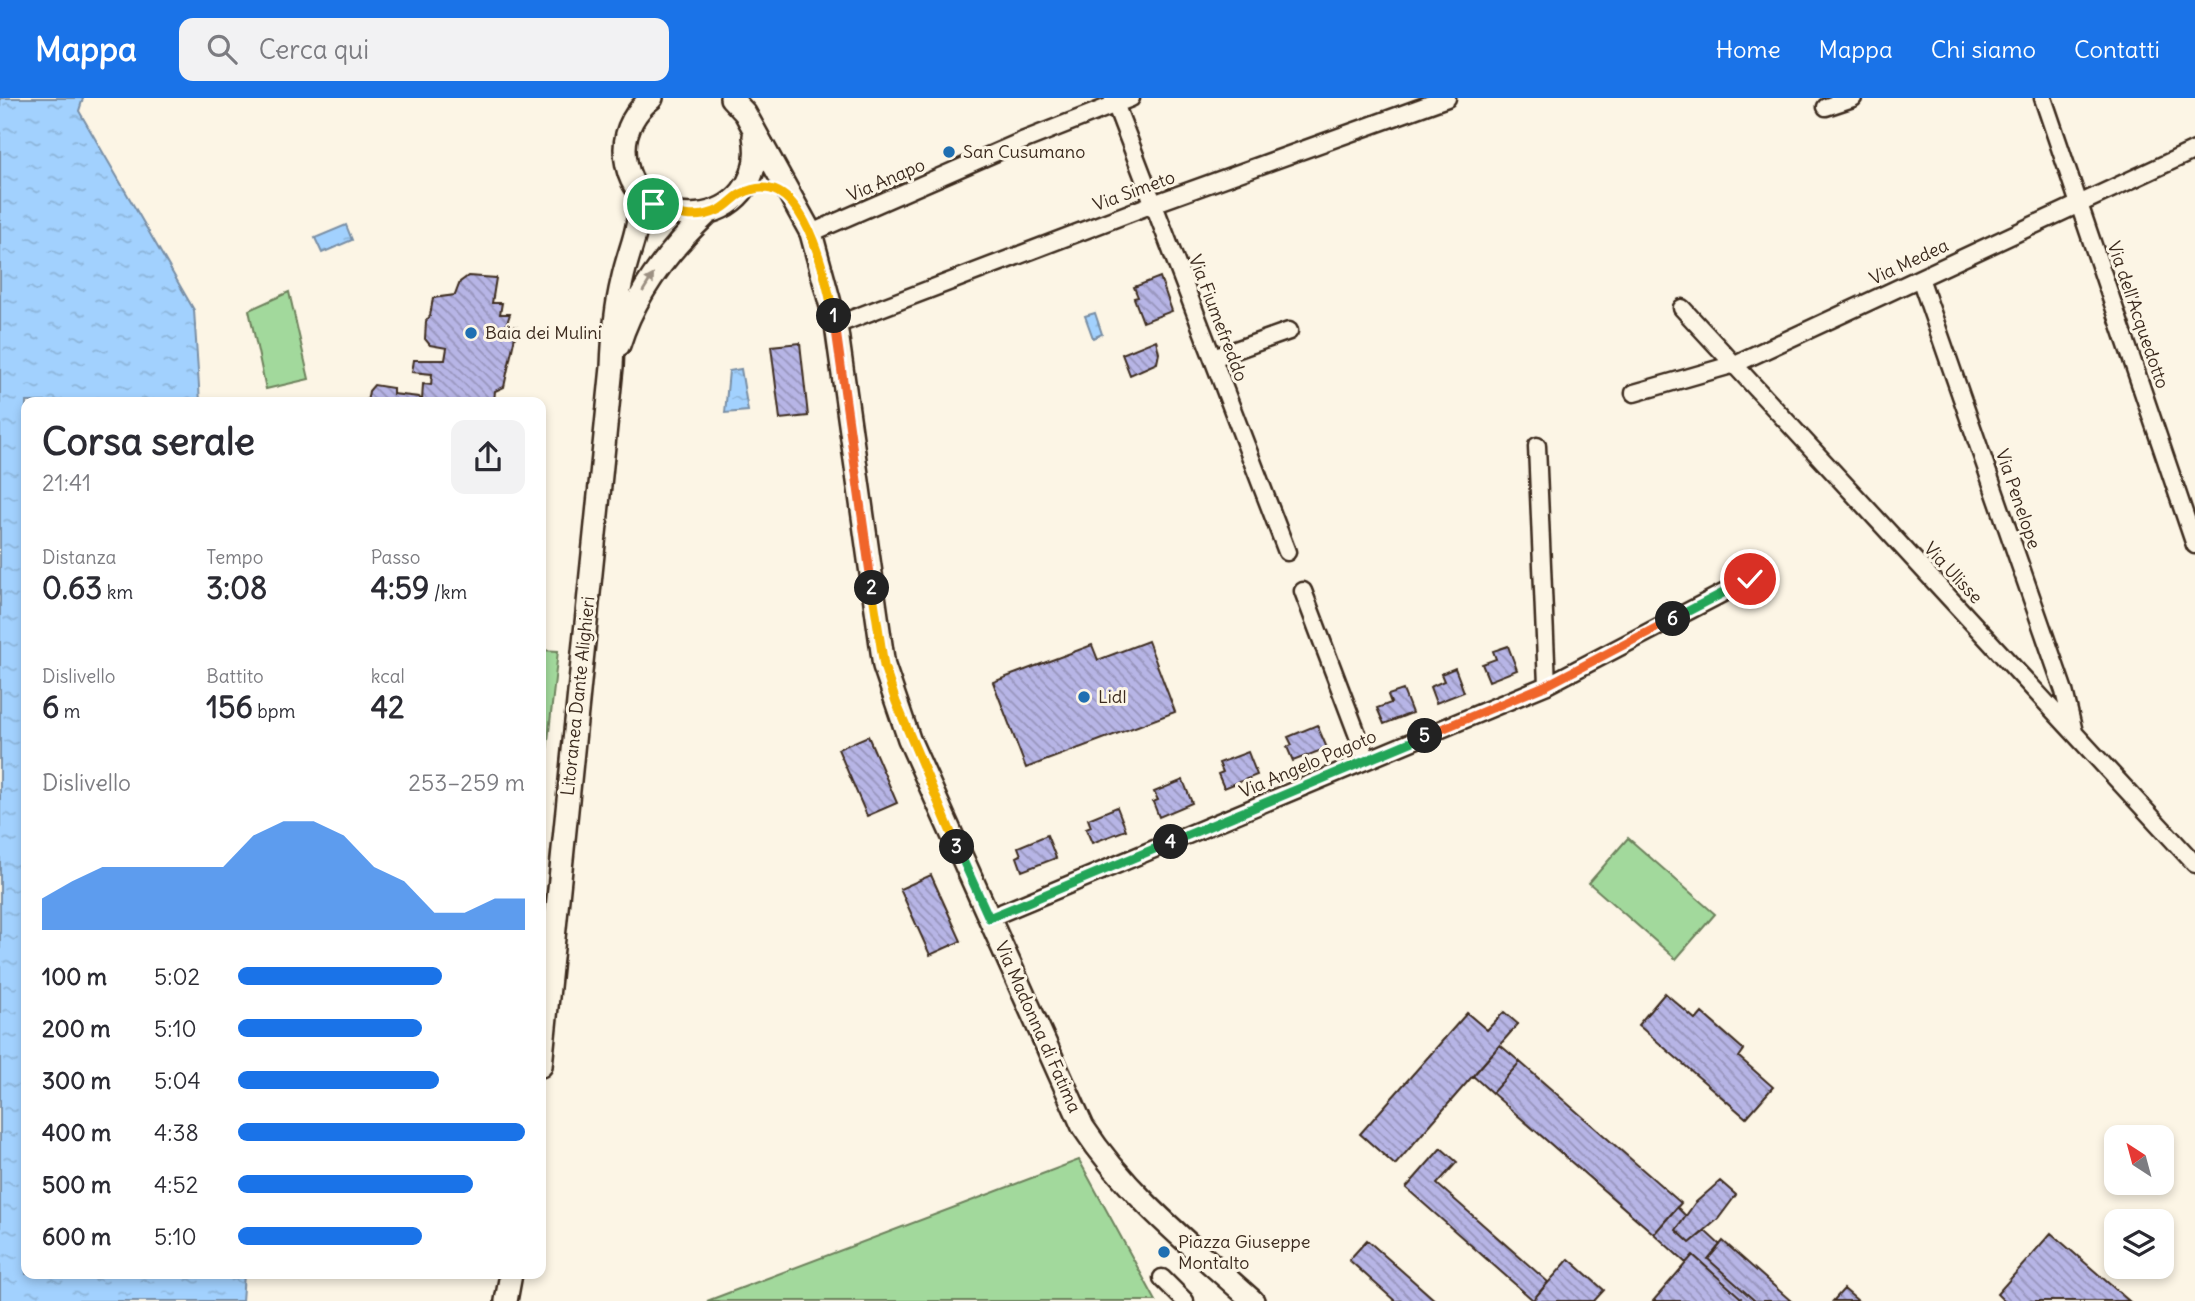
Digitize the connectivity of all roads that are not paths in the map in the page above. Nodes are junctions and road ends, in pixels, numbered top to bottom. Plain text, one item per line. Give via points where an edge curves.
1 (1131, 98) edge
2 (1447, 98) edge
3 (1853, 98) edge
4 (2043, 98) edge
5 (1114, 101) edge
6 (642, 103) edge
7 (739, 106) edge
8 (1826, 107) dead end
9 (2195, 150) edge
10 (639, 191) junction
11 (739, 194) junction
12 (1153, 204) junction
13 (2080, 204) junction
14 (799, 211) junction
15 (707, 214) junction
16 (811, 233) junction
17 (1920, 278) junction
18 (1682, 308) dead end
19 (836, 325) junction
20 (1289, 331) dead end
21 (1213, 358) junction
22 (1735, 364) junction
23 (612, 368) junction
24 (1634, 393) dead end
25 (1537, 446) dead end
26 (2195, 545) edge
27 (1287, 552) dead end
28 (1750, 579) dead end
29 (1303, 591) dead end
30 (1547, 685) junction
31 (2075, 735) junction
32 (1367, 760) junction
33 (2195, 864) edge
34 (989, 918) junction
35 (546, 1017) edge
36 (1163, 1278) dead end
37 (509, 1279) edge
38 (506, 1301) edge
39 (1185, 1301) edge
40 (1254, 1301) edge

1 - 5 street, Via Anapo
2 - 12 street, Via Simeto
3 - 8 street
4 - 13 street, Via dell'Acquedotto
5 - 12 street, Via Fiumefreddo
5 - 16 street, Via Anapo
6 - 10 street via 627,135 626,161
7 - 11 street via 755,164
7 - 14 street, Via Madonna di Fatima
9 - 13 street, Via Medea
10 - 15 street via 670,213
10 - 23 street via 640,220 613,323
11 - 14 street via 756,188 772,190
11 - 15 street
12 - 19 street, Via Simeto
12 - 21 street, Via Fiumefreddo
13 - 17 street, Via Medea
13 - 26 street, Via dell'Acquedotto
14 - 16 street, Via Madonna di Fatima
23 -> 15 street via 623,332 657,268
16 - 19 street, Via Madonna di Fatima
17 - 22 street, Via Medea
17 - 31 street, Via Penelope via 2064,691
18 - 22 street, Via Ulisse
19 - 34 street, Via Madonna di Fatima via 884,666 909,739
20 - 21 street
21 - 27 street, Via Fiumefreddo
22 - 24 street, Via Medea
22 - 31 street, Via Ulisse
23 - 35 street, Litoranea Dante Alighieri
25 - 30 street
28 - 30 street, Via Angelo Pagoto
29 - 32 street
30 - 32 street, Via Angelo Pagoto
31 - 33 street, Via Ulisse
32 - 34 street, Via Angelo Pagoto
34 - 40 street, Via Madonna di Fatima via 1083,1127 1108,1166
36 - 39 street
37 - 38 street

